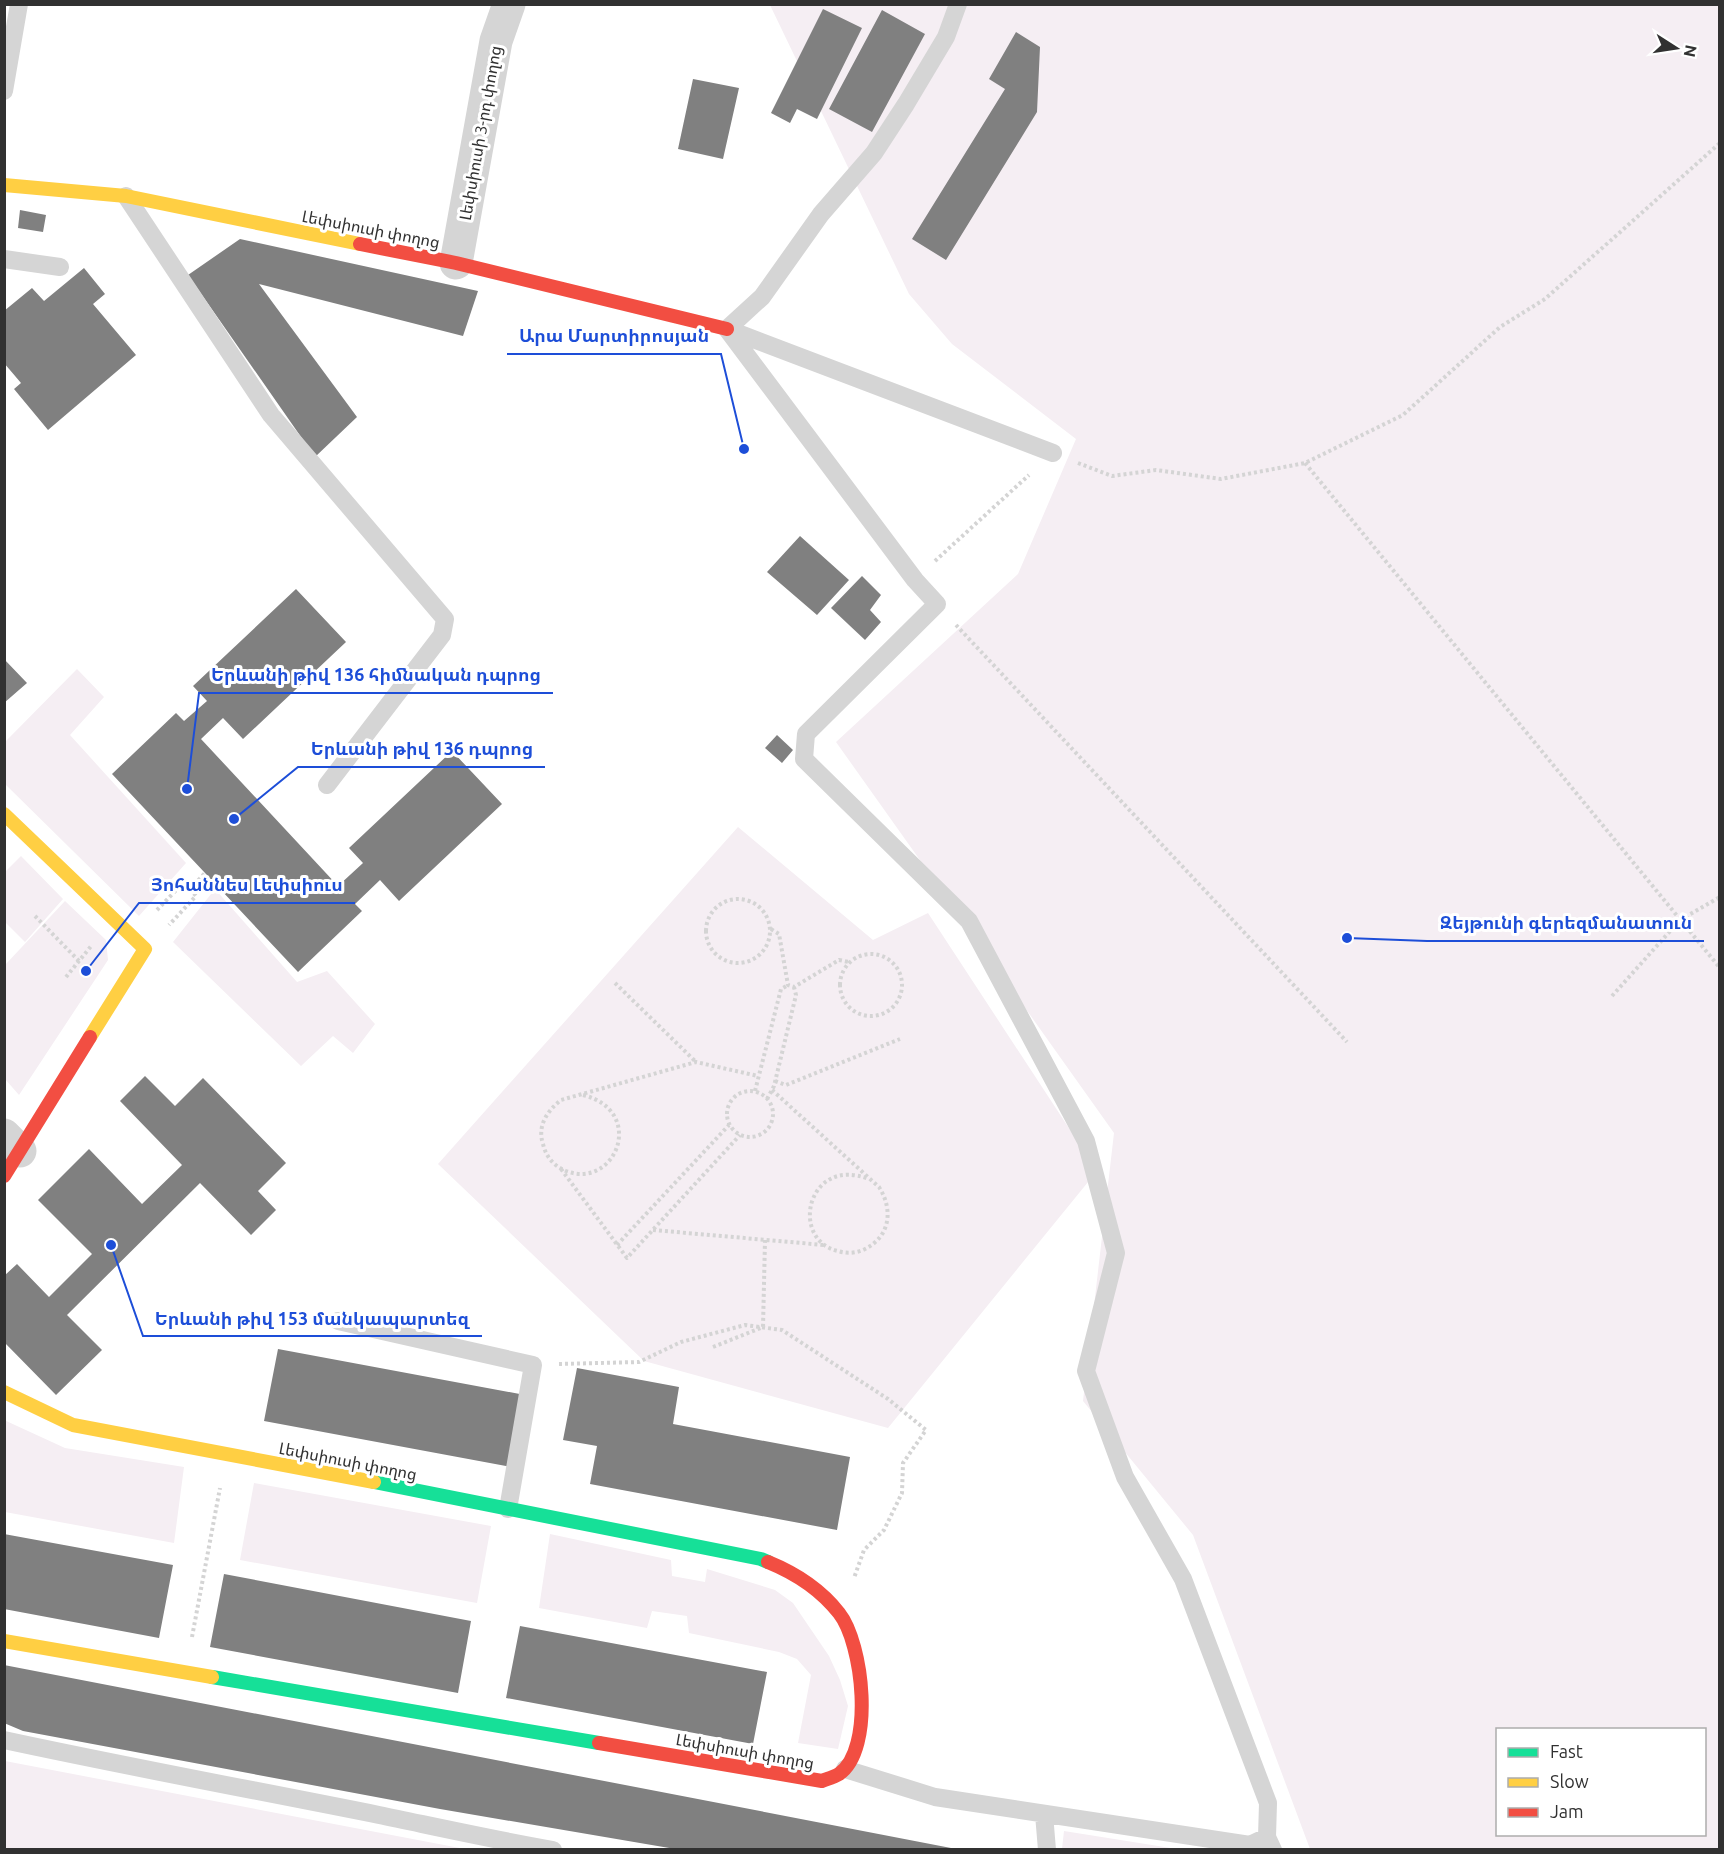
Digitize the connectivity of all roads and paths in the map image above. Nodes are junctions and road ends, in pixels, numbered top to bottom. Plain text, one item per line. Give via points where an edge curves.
1 (19, 4) edge
2 (509, 4) edge
3 (958, 4) edge
4 (4, 91) edge
5 (1719, 143) edge
6 (4, 185) edge
7 (126, 196) junction
8 (4, 259) edge
9 (456, 263) junction
10 (60, 267) dead end
11 (726, 329) junction
12 (1053, 453) junction
13 (1305, 463) junction
14 (915, 580) junction
15 (937, 604) junction
16 (327, 785) dead end
17 (4, 814) edge
18 (205, 873) dead end
19 (190, 889) junction
20 (1719, 897) edge
21 (35, 916) dead end
22 (1680, 920) junction
23 (771, 929) junction
24 (132, 936) junction
25 (145, 949) junction
26 (79, 961) dead end
27 (850, 962) junction
28 (1719, 968) edge
29 (615, 983) dead end
30 (788, 985) junction
31 (794, 987) junction
32 (1612, 996) dead end
33 (900, 1039) dead end
34 (1347, 1042) dead end
35 (696, 1062) junction
36 (759, 1076) junction
37 (775, 1081) junction
38 (772, 1090) junction
39 (755, 1091) junction
40 (584, 1095) junction
41 (767, 1099) junction
42 (729, 1125) junction
43 (740, 1135) junction
44 (10, 1154) edge
45 (560, 1168) junction
46 (869, 1179) junction
47 (653, 1230) junction
48 (765, 1240) junction
49 (617, 1245) junction
50 (824, 1245) junction
51 (338, 1321) dead end
52 (763, 1327) junction
53 (713, 1347) dead end
54 (533, 1365) junction
55 (4, 1392) edge
56 (221, 1486) dead end
57 (508, 1509) junction
58 (840, 1615) junction
59 (4, 1641) edge
60 (185, 1672) junction
61 (4, 1740) edge
62 (845, 1769) junction
63 (1044, 1814) junction
64 (1270, 1843) edge
65 (554, 1850) edge
66 (1047, 1850) edge

1 - 4 lane
2 - 9 street, Լեփսիուսի 3-րդ փողոց via 496,41
3 - 11 lane via 946,37 874,153 821,214 762,297
5 - 13 path via 1545,299 1500,327 1403,415
6 - 7 street, Լեփսիուսի փողոց
7 - 9 street, Լեփսիուսի փողոց
7 - 16 lane via 271,415 445,619 442,635
8 - 10 lane
9 - 11 street, Լեփսիուսի փողոց
11 - 12 lane
11 - 14 lane
12 - 13 path via 1112,476 1156,470 1221,479
12 - 14 path
13 - 22 path
14 - 15 lane
15 - 34 path
15 - 64 lane via 806,734 804,759 969,921 1086,1141 1116,1252 1086,1371 1125,1477 1183,1580 1268,1803
17 - 24 street
18 - 19 path
19 - 24 path via 184,882
19 - 25 path via 196,896
20 - 22 path
21 - 26 path
22 - 28 path
22 - 32 path
23 - 23 path via 769,918 754,902 733,898 722,902 708,918 706,939 718,956 738,964 758,957 770,939
23 - 30 path via 779,934
24 - 25 street
25 - 44 street
27 - 27 path via 870,954 889,959 901,975 902,986 895,1004 887,1011 868,1016 849,1007 840,989 844,969
27 - 31 path via 839,960
29 - 35 path
30 - 31 path
30 - 36 path via 781,989
31 - 37 path via 796,994
33 - 37 path via 786,1085
35 - 36 path
35 - 40 path
36 - 39 path
37 - 38 path
38 - 41 path
38 - 46 path
39 - 41 path
39 - 42 path via 734,1097 727,1110
40 - 45 path via 561,1100 544,1118 545,1152
40 - 45 path via 601,1102 615,1115 619,1127 617,1146 608,1162 597,1170 585,1174
41 - 43 path via 773,1114 768,1128 755,1137
42 - 43 path
42 - 49 path
43 - 47 path
45 - 49 path
46 - 50 path via 846,1173 824,1182 816,1191 809,1214 816,1236
46 - 50 path via 879,1187 887,1204 888,1224 882,1236 873,1245 849,1253
47 - 48 path
47 - 49 path via 627,1258
48 - 50 path
48 - 52 path
51 - 54 lane
52 - 53 path
52 - 54 path via 745,1325 681,1342 639,1362
52 - 58 path via 782,1330 817,1352 888,1399 926,1430 903,1462 902,1493 884,1530 864,1550
54 - 57 lane
55 - 57 street, Լեփսիուսի փողոց via 73,1425
56 - 60 path
57 - 58 street, Լեփսիուսի փողոց via 761,1559 796,1575
58 - 62 street, Լեփսիուսի փողոց via 857,1655 861,1690 862,1723 855,1751
59 - 60 street, Լեփսիուսի փողոց
60 - 62 street, Լեփսիուսի փողոց via 822,1781 833,1780
61 - 65 lane
62 - 63 lane via 935,1797
63 - 64 lane via 1250,1845
63 - 66 lane

